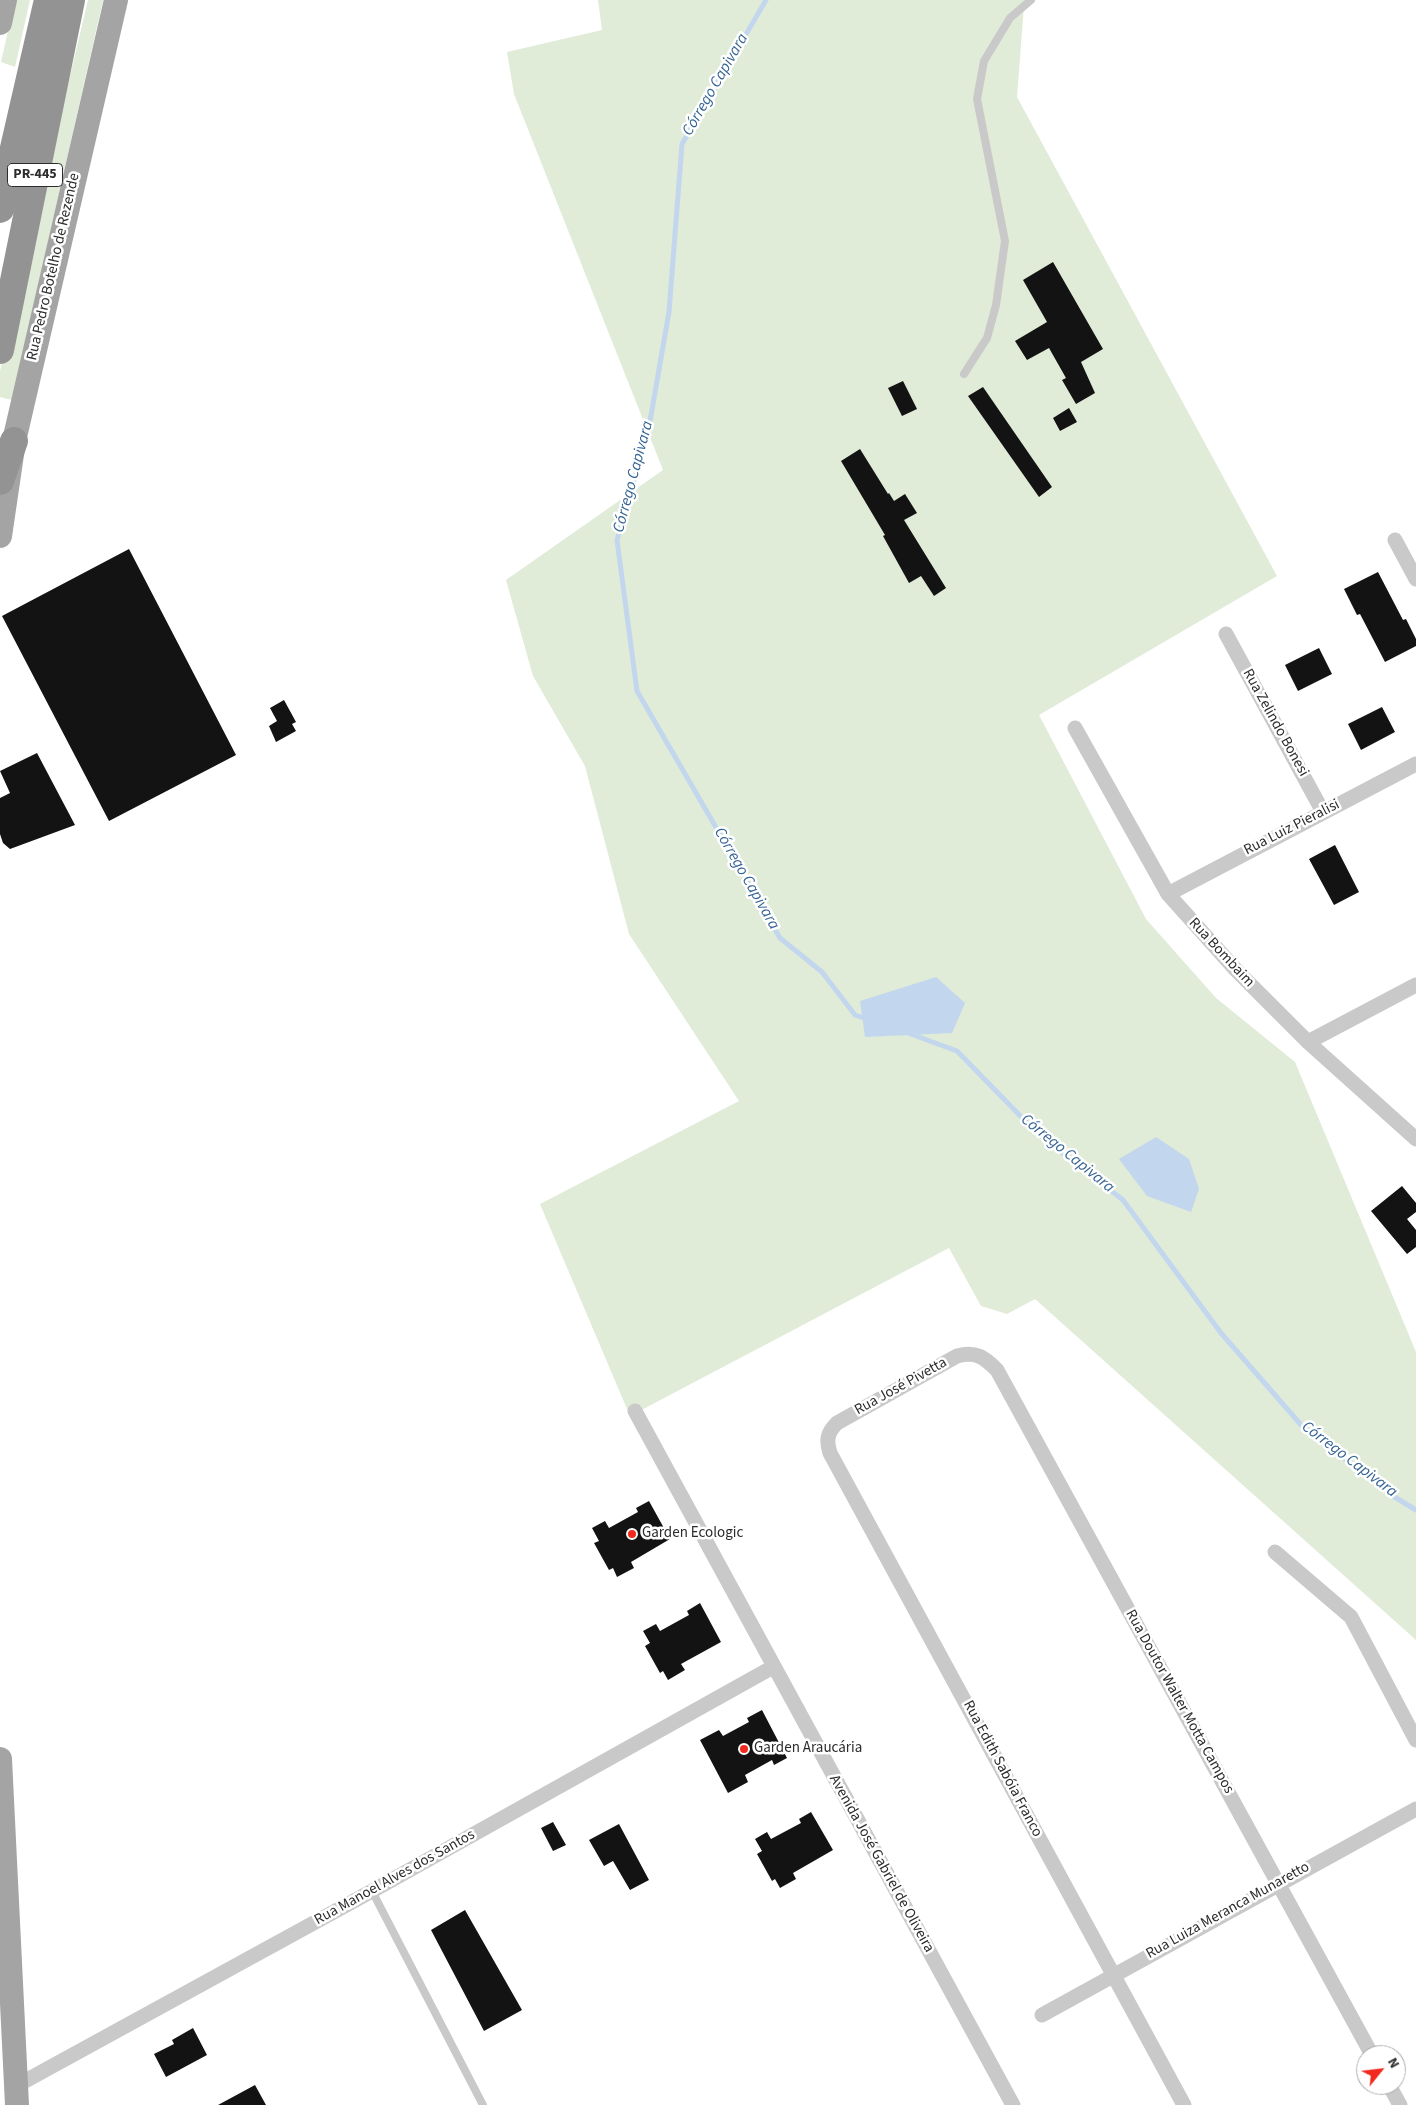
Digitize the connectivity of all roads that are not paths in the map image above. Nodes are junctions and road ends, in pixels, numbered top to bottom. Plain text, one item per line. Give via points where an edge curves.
1 (5, 0) edge
2 (48, 0) edge
3 (71, 0) edge
4 (116, 0) edge
5 (1031, 0) edge
6 (0, 23) edge
7 (0, 209) edge
8 (0, 350) edge
9 (964, 374) dead end
10 (14, 441) junction
11 (0, 480) edge
12 (0, 536) edge
13 (1395, 540) dead end
14 (1416, 579) edge
15 (1226, 634) dead end
16 (1075, 728) dead end
17 (1416, 764) edge
18 (1324, 812) junction
19 (1168, 894) junction
20 (1416, 985) edge
21 (1308, 1042) junction
22 (1416, 1139) edge
23 (978, 1354) joint
24 (635, 1411) dead end
25 (829, 1431) joint
26 (1274, 1552) dead end
27 (773, 1667) junction
28 (1416, 1740) edge
29 (0, 1759) edge
30 (1416, 1809) edge
31 (1278, 1883) junction
32 (372, 1891) junction
33 (1114, 1975) junction
34 (1042, 2015) dead end
35 (1367, 2045) edge
36 (16, 2095) edge
37 (482, 2105) edge
38 (1013, 2105) edge
39 (1184, 2105) edge

1 - 6 main road
2 - 7 highway, PR-445
3 - 8 highway, PR-445
4 - 10 main road, Rua Pedro Botelho de Rezende
5 - 9 lane via 1010,18 984,61 977,99 1005,241 996,305 987,338
10 - 11 highway
10 - 12 main road, Rua Pedro Botelho de Rezende
13 - 14 street
15 - 18 street, Rua Zelindo Bonesi
16 - 19 street, Rua Bombaim
17 - 18 street, Rua Luiz Pieralisi
18 - 19 street, Rua Luiz Pieralisi
19 - 21 street, Rua Bombaim via 1236,970
20 - 21 street
21 - 22 street, Rua Bombaim
23 - 25 street, Rua José Pivetta via 957,1356 846,1418
23 - 31 street, Rua Doutor Walter Motta Campos via 997,1370
24 - 27 street, Avenida José Gabriel de Oliveira
25 - 33 street, Rua Edith Sabóia Franco via 827,1442 830,1452
26 - 28 street via 1351,1617
27 - 32 street, Rua Manoel Alves dos Santos
27 - 38 street, Avenida José Gabriel de Oliveira
29 - 36 main road
30 - 31 street, Rua Luiza Meranca Munaretto
31 - 33 street, Rua Luiza Meranca Munaretto
31 - 35 street, Rua Doutor Walter Motta Campos
32 - 36 street, Rua Manoel Alves dos Santos
32 - 37 lane
33 - 34 street, Rua Luiza Meranca Munaretto
33 - 39 street, Rua Edith Sabóia Franco

